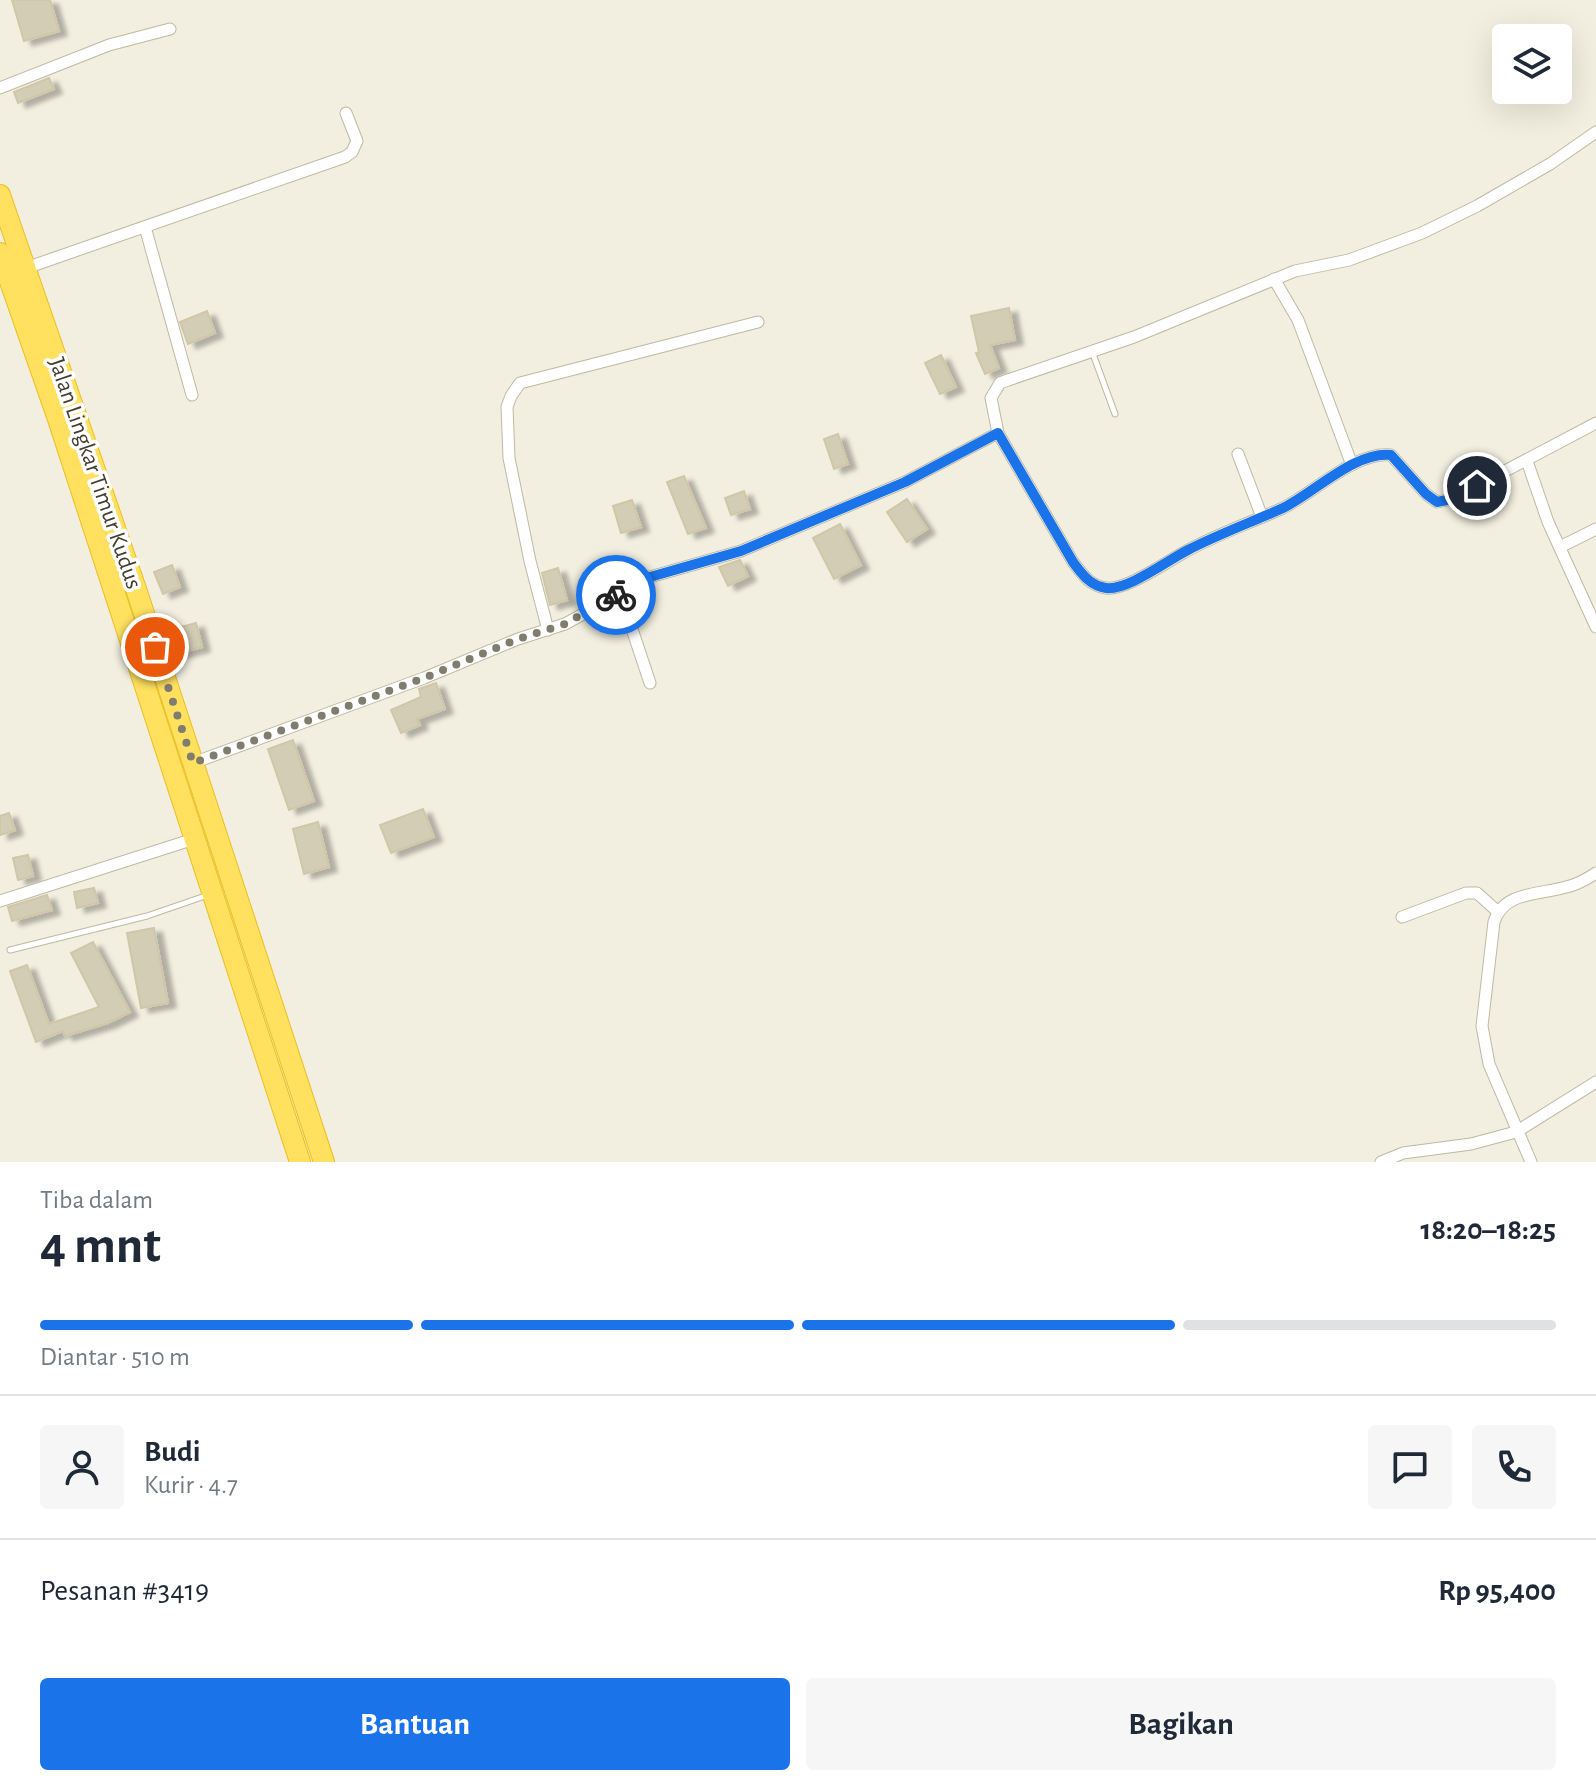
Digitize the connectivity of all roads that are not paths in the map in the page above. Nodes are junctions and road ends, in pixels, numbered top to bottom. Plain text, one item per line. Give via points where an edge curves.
1 (170, 29) dead end
2 (0, 88) edge
3 (346, 113) dead end
4 (1596, 132) edge
5 (0, 195) edge
6 (4, 219) edge
7 (145, 227) junction
8 (0, 253) edge
9 (26, 268) junction
10 (1274, 279) junction
11 (758, 322) dead end
12 (1093, 353) junction
13 (192, 395) dead end
14 (1115, 414) dead end
15 (1596, 423) edge
16 (998, 433) junction
17 (1238, 454) dead end
18 (1527, 461) junction
19 (1352, 465) junction
20 (1262, 517) junction
21 (1596, 529) edge
22 (1560, 547) junction
23 (620, 593) junction
24 (1596, 627) edge
25 (548, 630) junction
26 (650, 683) dead end
27 (193, 763) junction
28 (194, 839) junction
29 (1596, 873) edge
30 (212, 894) junction
31 (0, 901) edge
32 (1497, 911) junction
33 (1402, 917) dead end
34 (10, 950) dead end
35 (1596, 1082) edge
36 (1516, 1132) junction
37 (300, 1162) edge
38 (324, 1162) edge
39 (1381, 1162) edge
40 (1531, 1162) edge

1 - 2 street via 109,45
3 - 7 street via 357,141 345,157
4 - 10 street via 1550,164 1422,233 1349,260
5 - 6 highway, Jalan Lingkar Timur Kudus
6 - 9 highway, Jalan Lingkar Timur Kudus
7 - 9 street
7 - 13 street
8 - 28 highway, Jalan Lingkar Timur Kudus
9 - 27 highway, Jalan Lingkar Timur Kudus
10 - 12 street
10 - 19 street via 1298,320
11 - 25 street via 520,383 511,396 509,458
12 - 14 lane
12 - 16 street via 1000,383 991,398
15 - 18 street
16 - 20 street via 1073,562 1088,581 1106,588 1121,586
16 - 23 street via 905,482 741,551 650,577
17 - 20 street
18 - 19 street via 1437,502 1391,455
18 - 22 street
19 - 20 street
21 - 22 street
22 - 24 street
23 - 25 street
23 - 26 street
25 - 27 street
27 - 38 highway, Jalan Lingkar Timur Kudus
28 - 30 highway, Jalan Lingkar Timur Kudus
28 - 31 street
29 - 32 street via 1567,887 1524,895
30 - 34 lane
30 - 37 highway, Jalan Lingkar Timur Kudus
32 - 33 street via 1477,893 1466,893
32 - 36 street via 1482,1026 1489,1064
35 - 36 street
36 - 39 street via 1403,1153
36 - 40 street

